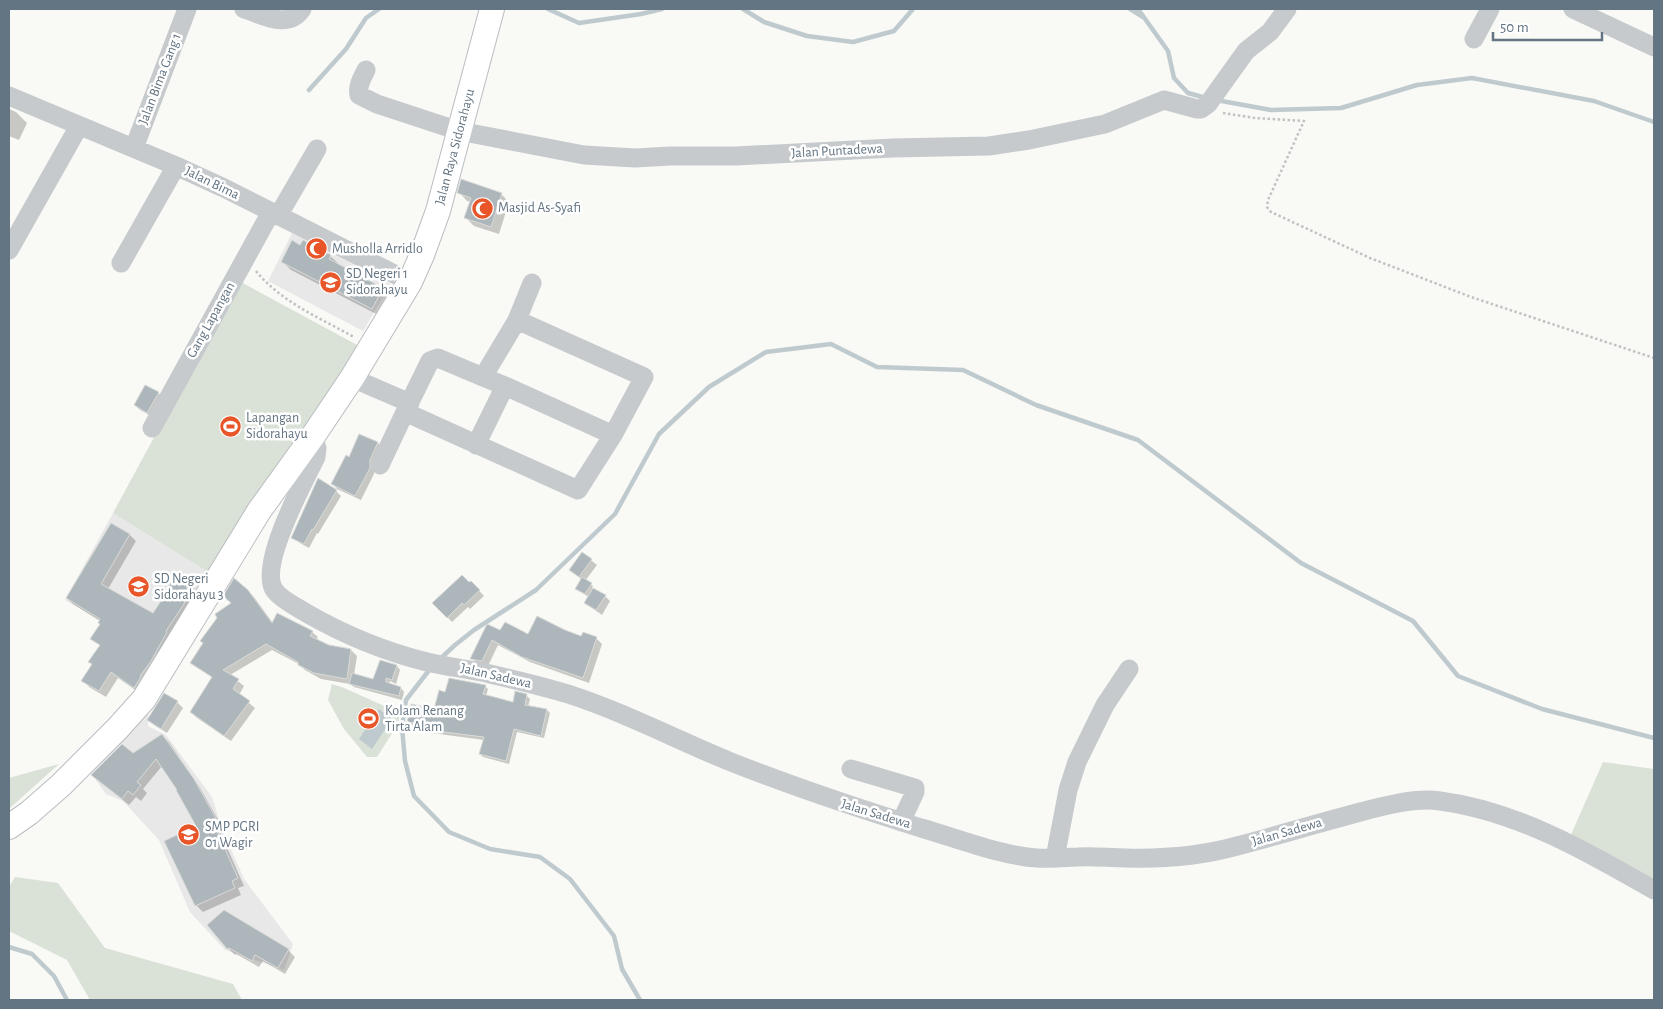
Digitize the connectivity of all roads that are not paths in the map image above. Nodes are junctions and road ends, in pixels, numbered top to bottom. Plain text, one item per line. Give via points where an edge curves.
1 (187, 9) edge
2 (244, 9) edge
3 (302, 9) edge
4 (492, 9) edge
5 (1287, 9) edge
6 (1490, 9) edge
7 (1573, 9) edge
8 (1474, 39) dead end
9 (1654, 47) edge
10 (366, 70) dead end
11 (9, 96) edge
12 (79, 126) junction
13 (460, 131) junction
14 (134, 148) junction
15 (317, 150) dead end
16 (176, 166) junction
17 (274, 214) junction
18 (9, 250) edge
19 (121, 263) dead end
20 (410, 282) junction
21 (532, 283) dead end
22 (517, 320) junction
23 (483, 377) junction
24 (352, 378) junction
25 (505, 386) junction
26 (408, 408) junction
27 (152, 428) dead end
28 (613, 434) junction
29 (313, 436) junction
30 (476, 445) junction
31 (380, 465) dead end
32 (1129, 669) dead end
33 (851, 769) dead end
34 (901, 822) junction
35 (9, 827) edge
36 (1055, 858) junction
37 (1654, 890) edge

1 - 14 street, Jalan Bima Gang 1
2 - 3 street via 289,20
4 - 13 main road, Jalan Raya Sidorahayu
5 - 13 street, Jalan Puntadewa via 1270,32 1246,51 1209,101 1197,109 1164,100 1105,124 989,146 635,158 584,155
6 - 8 street
7 - 9 street
10 - 13 street, Jalan Puntadewa via 359,95
11 - 12 street, Jalan Bima
12 - 14 street, Jalan Bima
12 - 18 street
13 - 20 main road, Jalan Raya Sidorahayu via 438,211
14 - 16 street, Jalan Bima
15 - 17 street, Gang Lapangan
16 - 17 street, Jalan Bima
16 - 19 street
17 - 20 street, Jalan Bima
17 - 27 street, Gang Lapangan via 247,256
20 - 24 main road, Jalan Raya Sidorahayu
21 - 22 street
22 - 23 street
22 - 28 street via 644,377
23 - 25 street
23 - 26 street via 438,358 430,361
24 - 26 street
24 - 29 main road, Jalan Raya Sidorahayu
25 - 28 street
25 - 30 street
26 - 30 street
26 - 31 street
28 - 30 street via 578,490
29 - 34 street, Jalan Sadewa via 316,457 283,527 271,570 273,589 284,599 349,635 424,661 521,681 570,695 729,761
29 - 35 main road, Jalan Raya Sidorahayu via 259,511 144,699 61,785
32 - 36 street via 1106,704 1077,762 1068,790
33 - 34 street via 915,788
34 - 36 street, Jalan Sadewa via 1004,852
36 - 37 street, Jalan Sadewa via 1196,855 1387,805 1434,800 1468,805 1541,830

